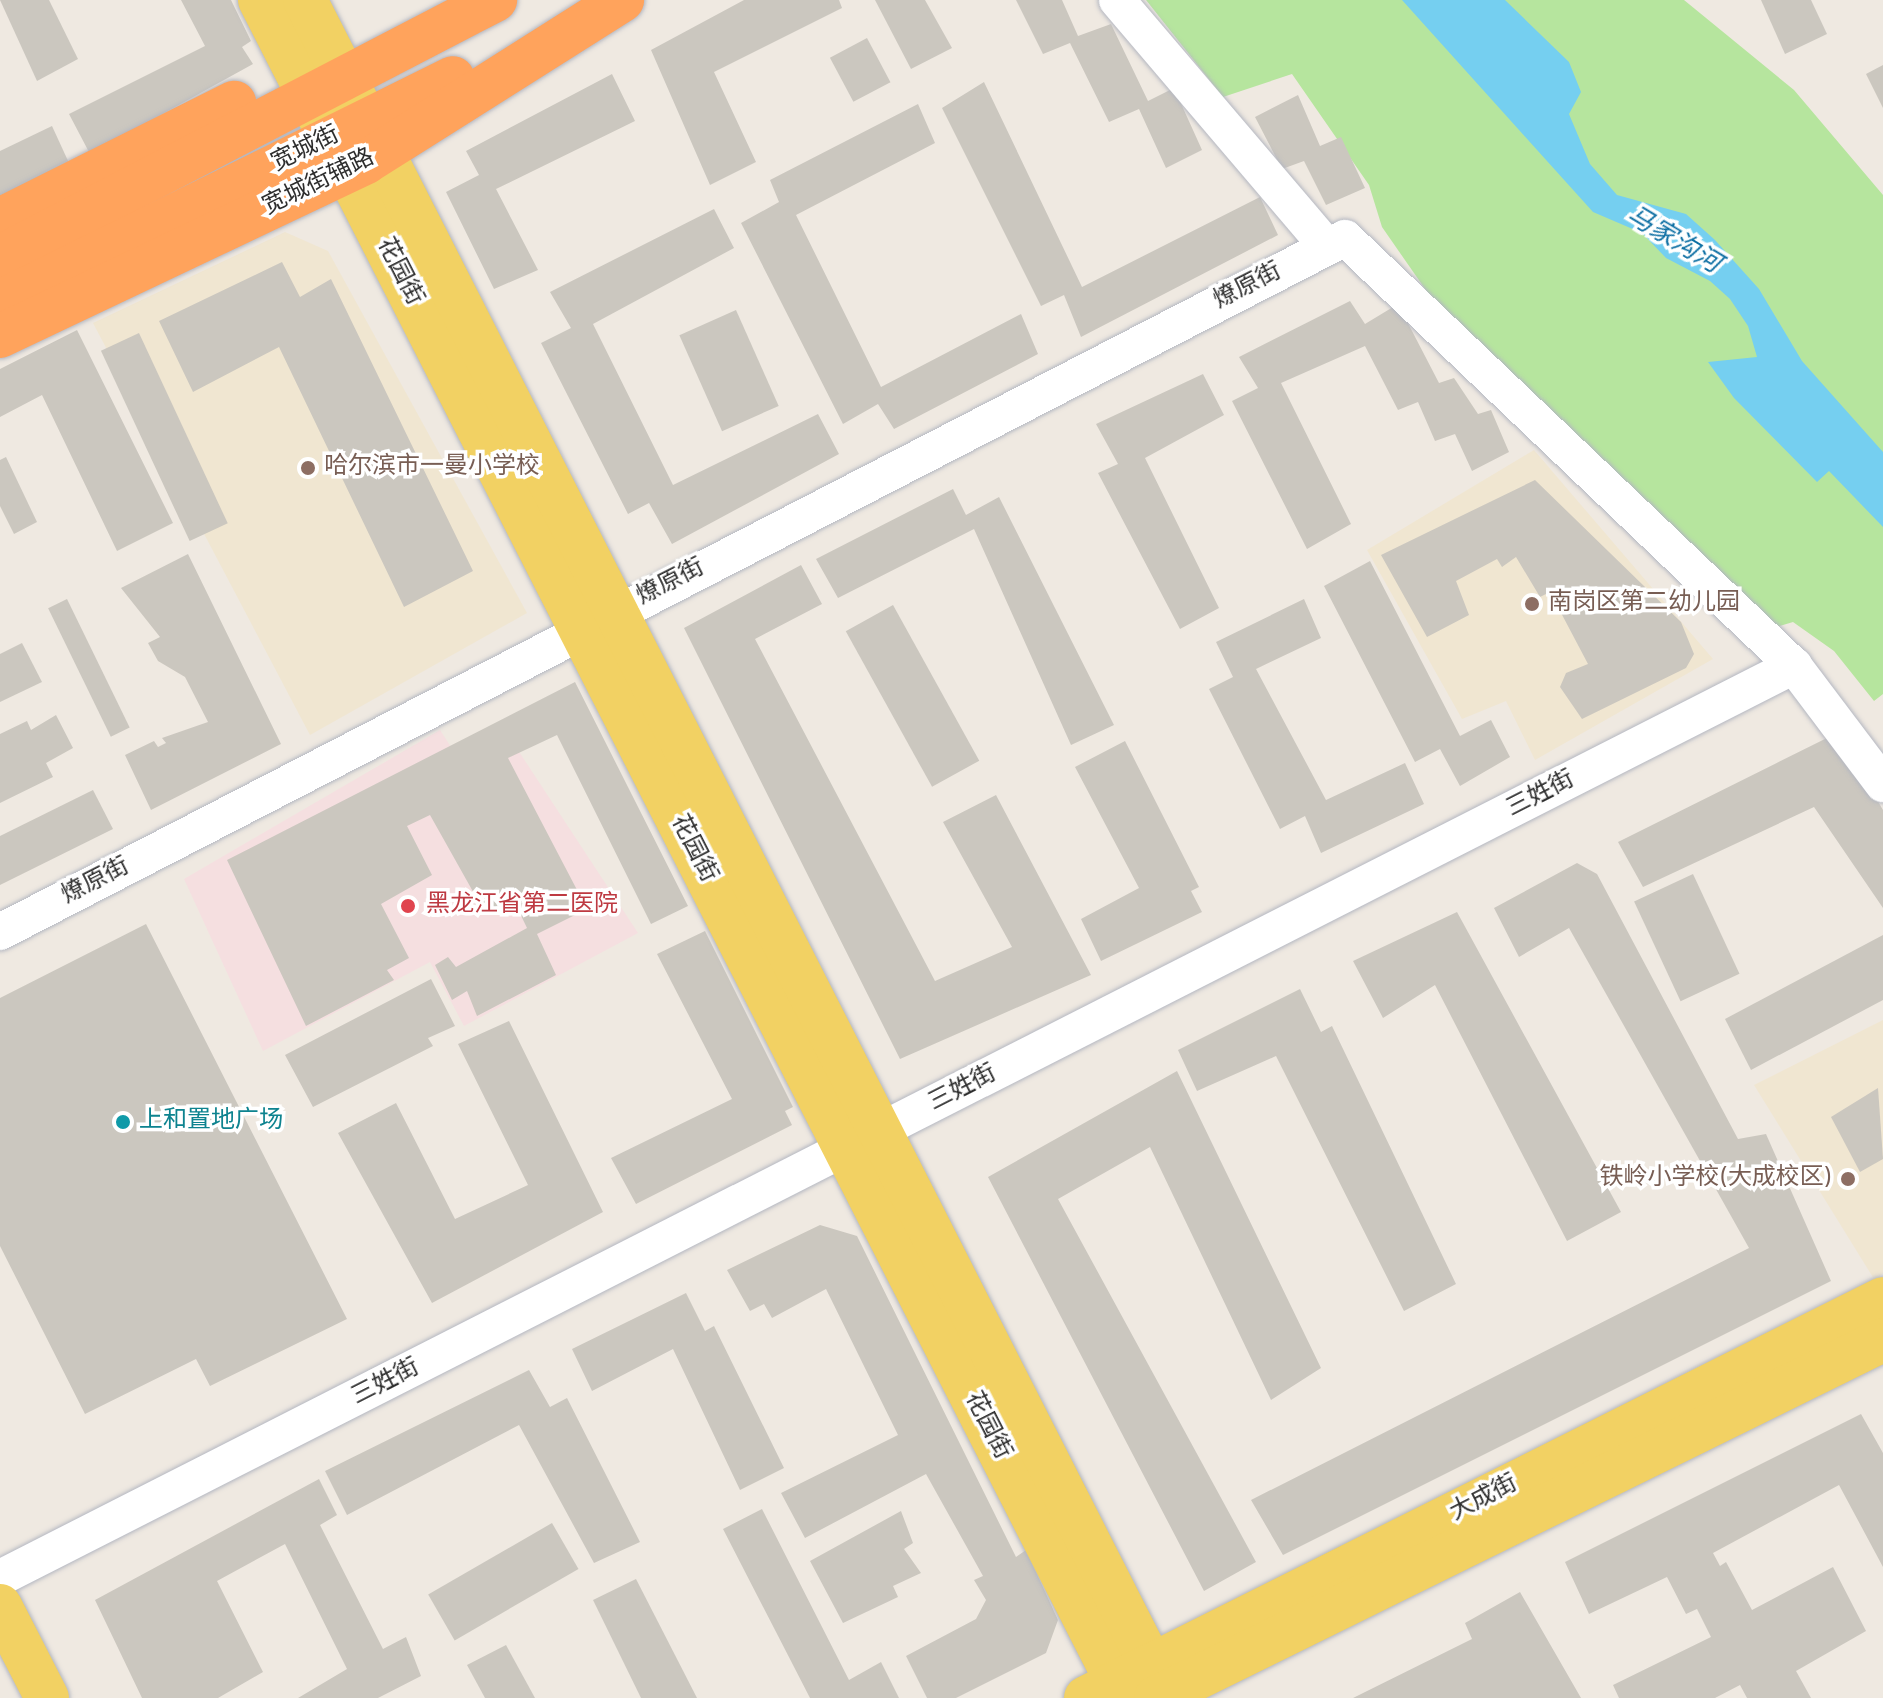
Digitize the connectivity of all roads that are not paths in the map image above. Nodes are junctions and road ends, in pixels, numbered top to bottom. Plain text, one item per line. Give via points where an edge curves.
1 (260, 0) edge
2 (305, 0) edge
3 (462, 0) edge
4 (495, 0) edge
5 (613, 0) edge
6 (622, 0) edge
7 (1117, 0) edge
8 (321, 76) junction
9 (357, 145) junction
10 (0, 220) edge
11 (1336, 242) junction
12 (0, 257) edge
13 (0, 302) edge
14 (0, 336) edge
15 (598, 620) junction
16 (1794, 666) junction
17 (1883, 784) edge
18 (0, 932) edge
19 (863, 1141) junction
20 (1883, 1299) edge
21 (1879, 1351) edge
22 (0, 1578) edge
23 (0, 1606) edge
24 (1138, 1690) edge
25 (47, 1698) edge

1 - 8 main road, 花园街
2 - 8 main road, 花园街
3 - 8 highway
4 - 8 highway, 宽城街
5 - 9 highway, 宽城街
6 - 9 highway, 宽城街辅路
7 - 11 street
8 - 9 main road, 花园街
8 - 10 highway
8 - 12 highway, 宽城街
9 - 13 highway, 宽城街
9 - 14 highway, 宽城街辅路
9 - 15 main road, 花园街
11 - 15 street, 燎原街
11 - 16 street
15 - 18 street, 燎原街
15 - 19 main road, 花园街
16 - 17 street
16 - 19 street, 三姓街
19 - 22 street, 三姓街
19 - 24 main road, 花园街
20 - 24 main road, 大成街
21 - 24 main road, 大成街
23 - 25 main road

